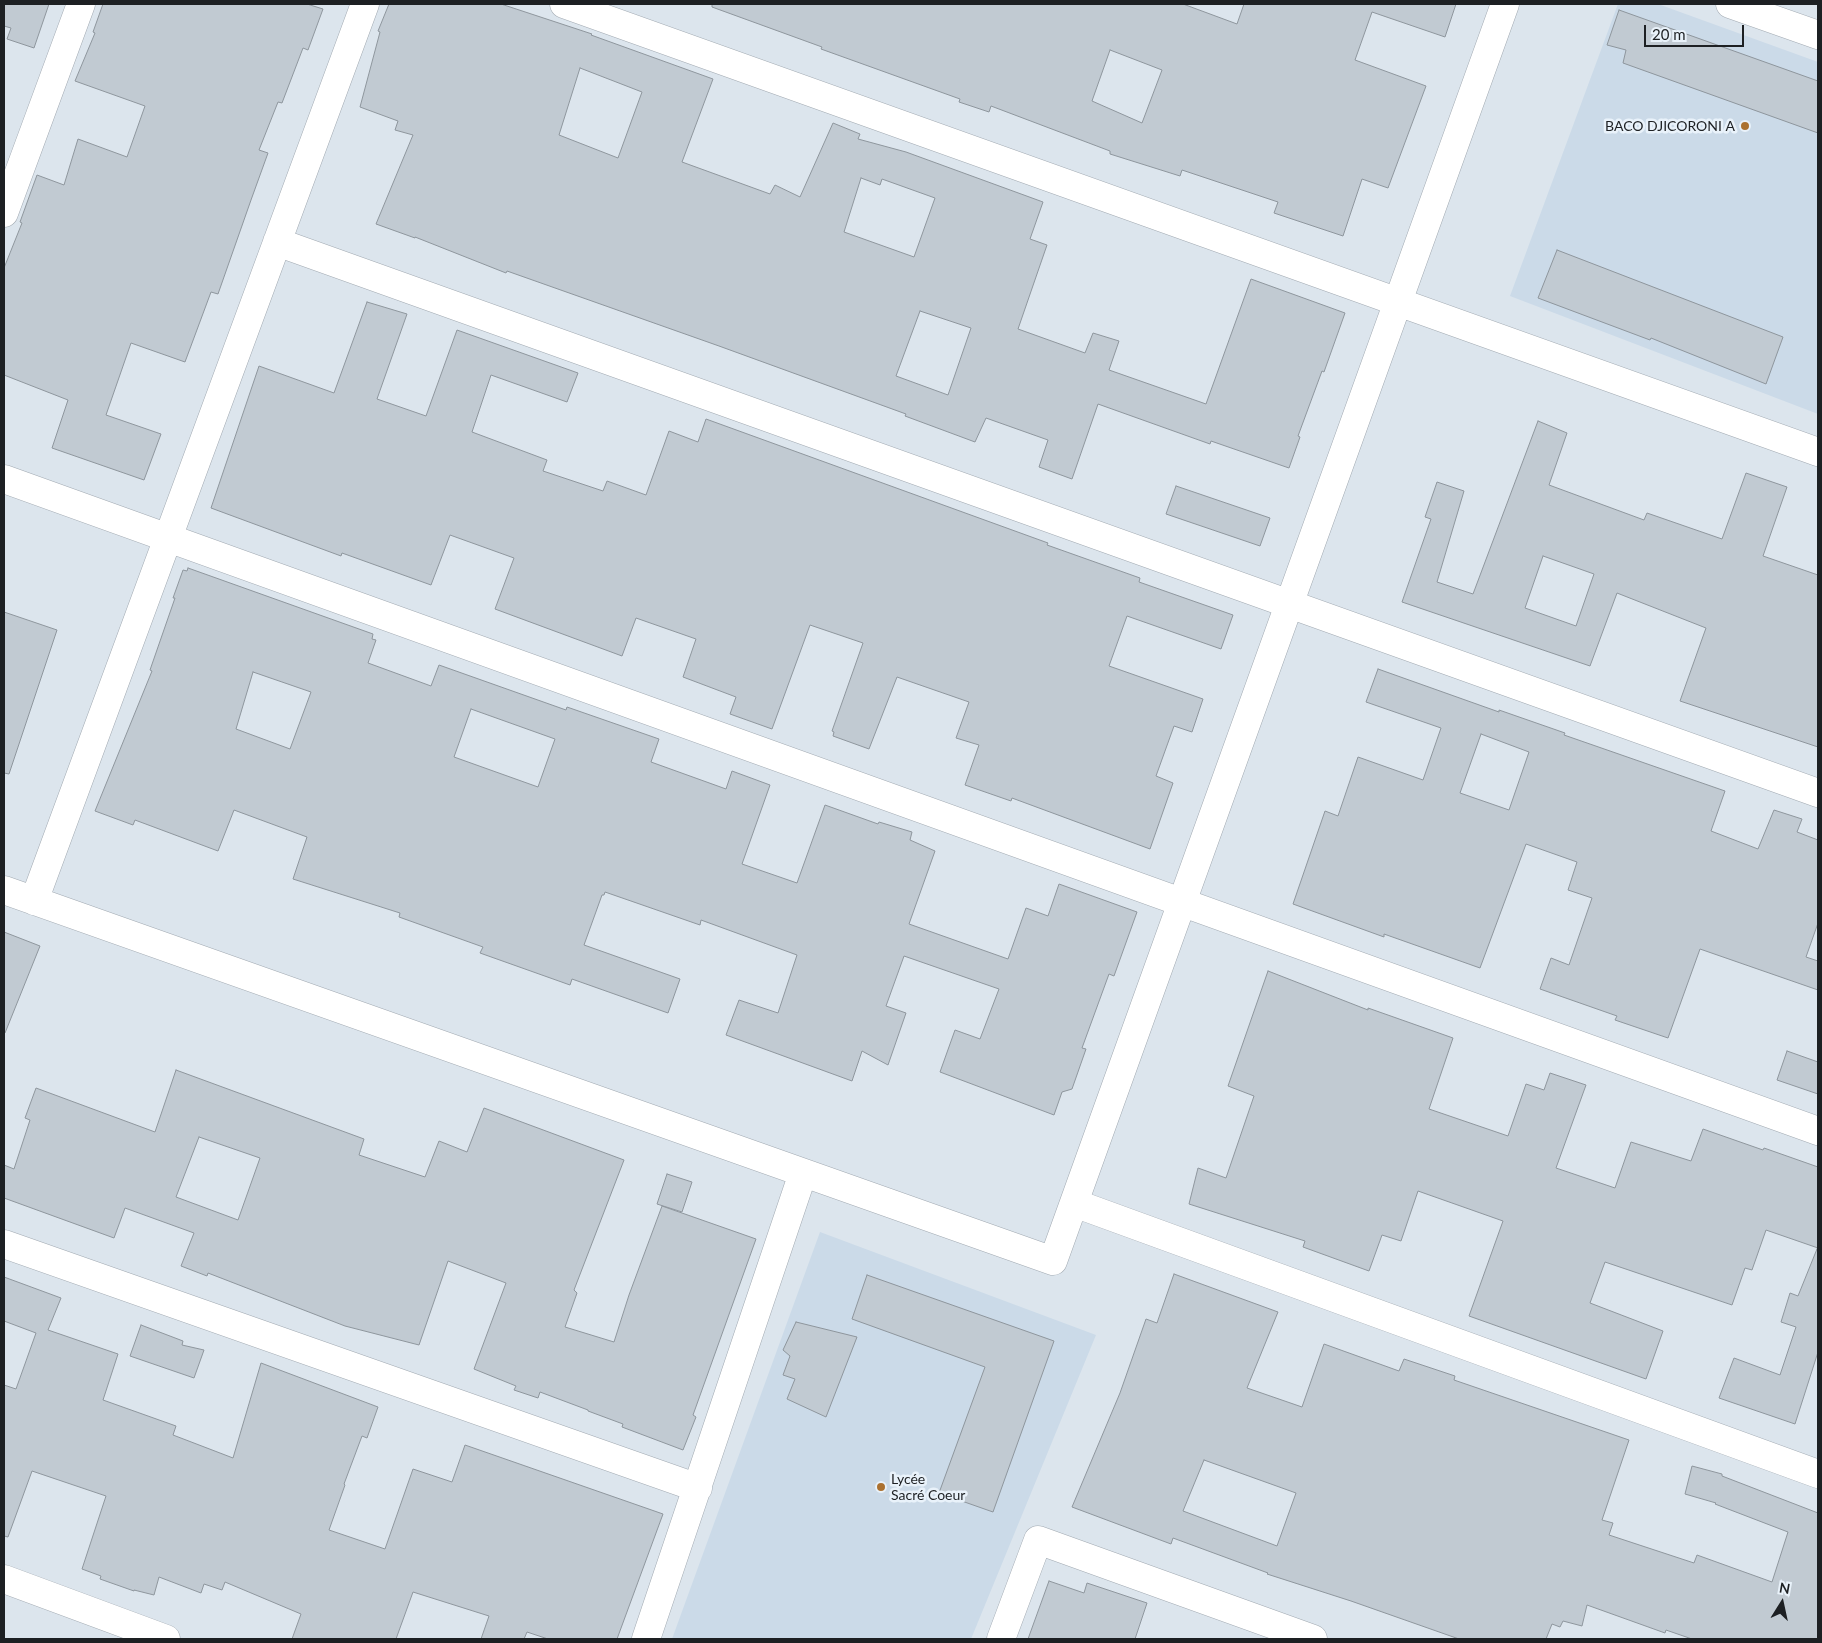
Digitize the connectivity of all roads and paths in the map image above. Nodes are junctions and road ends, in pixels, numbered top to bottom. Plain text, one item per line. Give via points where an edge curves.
1 (81, 4) edge
2 (365, 4) edge
3 (564, 4) edge
4 (1505, 4) edge
5 (1730, 4) edge
6 (1818, 35) edge
7 (4, 213) edge
8 (277, 242) junction
9 (1398, 302) junction
10 (1818, 452) edge
11 (4, 479) edge
12 (168, 538) junction
13 (1289, 604) junction
14 (1818, 793) edge
15 (4, 890) edge
16 (34, 901) junction
17 (1182, 902) junction
18 (1818, 1130) edge
19 (803, 1173) junction
20 (1074, 1203) junction
21 (4, 1244) edge
22 (1818, 1474) edge
23 (698, 1488) junction
24 (4, 1580) edge
25 (166, 1639) edge
26 (646, 1639) edge
27 (1000, 1639) edge
28 (1313, 1639) edge

1 - 7 street
2 - 8 street
3 - 9 street
4 - 9 street
5 - 6 street
8 - 12 street
8 - 13 street
9 - 10 street
9 - 13 street
11 - 12 street
12 - 16 street
12 - 17 street
13 - 14 street
13 - 17 street
15 - 16 street
16 - 19 street
17 - 18 street
17 - 20 street
19 - 20 street via 1053,1261
19 - 23 street
20 - 22 street
21 - 23 street
23 - 26 street
24 - 25 street
27 - 28 street via 1038,1540

